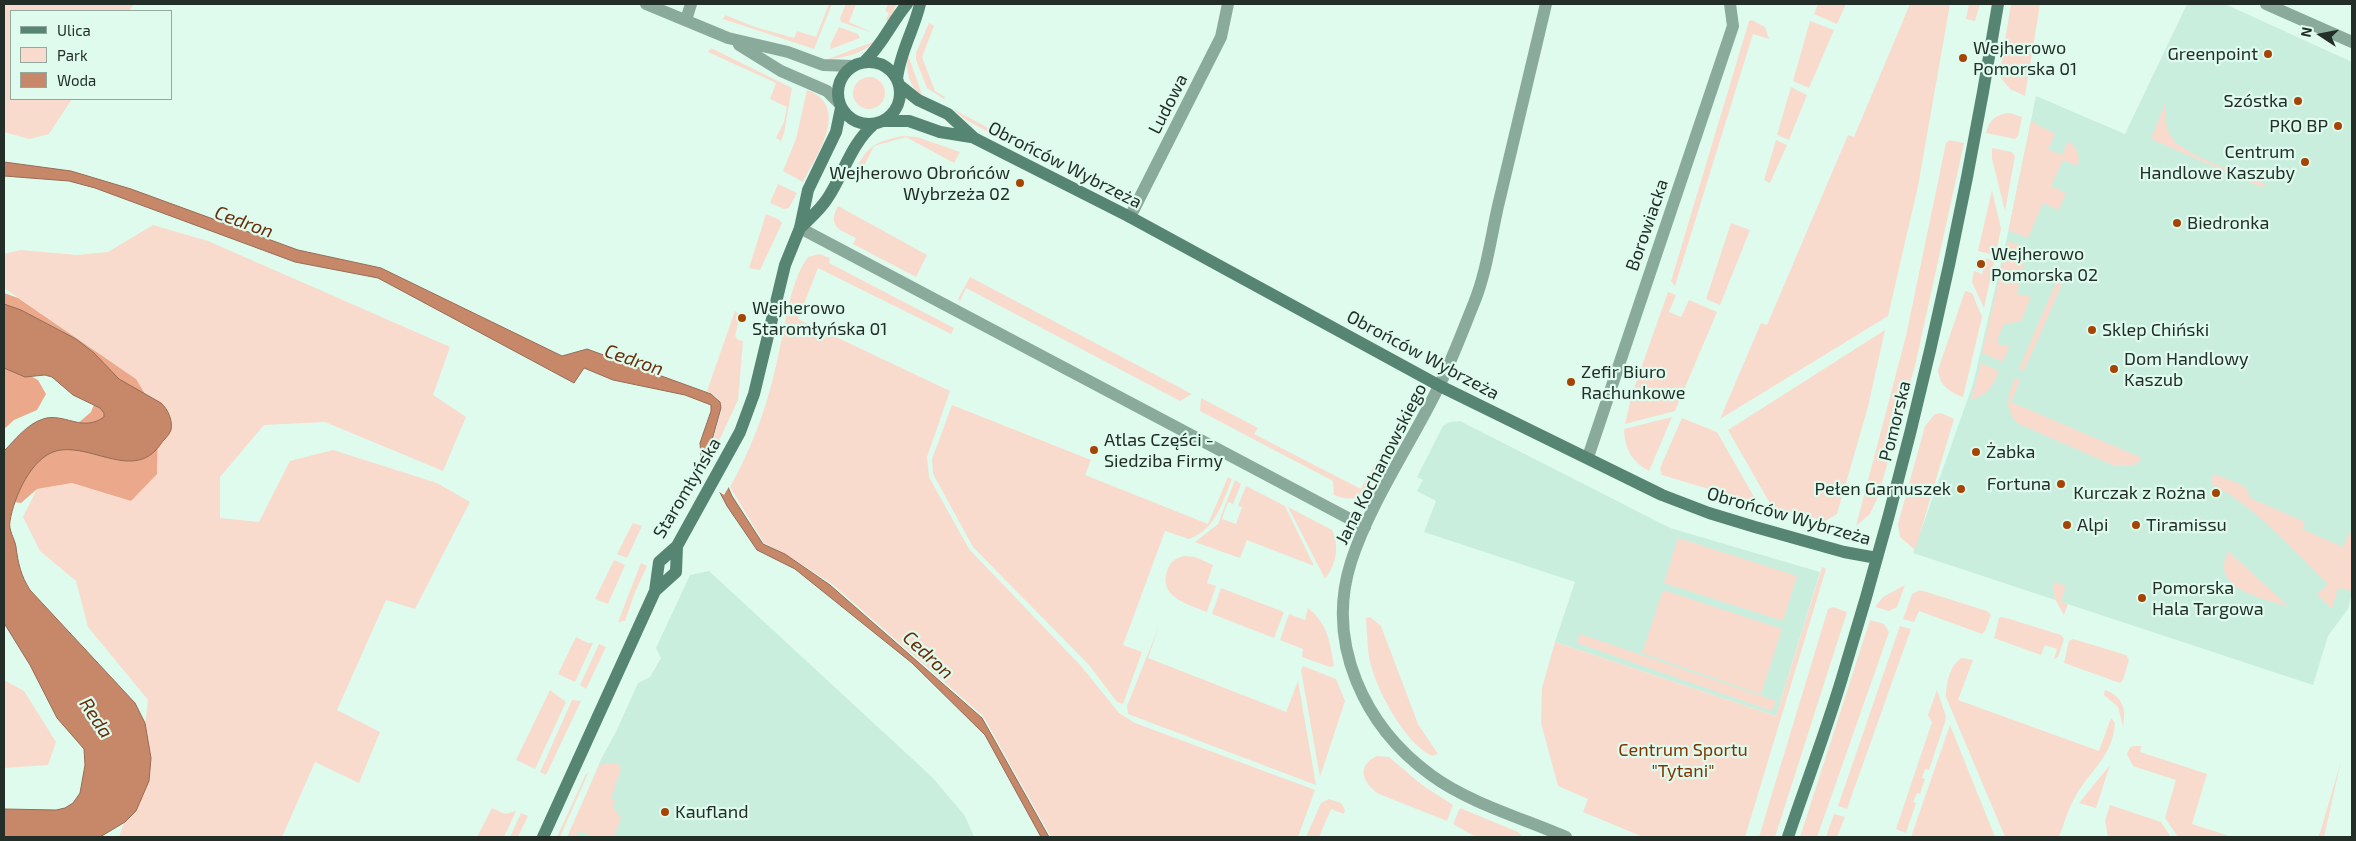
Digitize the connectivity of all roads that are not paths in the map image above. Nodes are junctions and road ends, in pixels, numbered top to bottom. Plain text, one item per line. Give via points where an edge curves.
1 (646, 4) edge
2 (691, 4) edge
3 (907, 4) edge
4 (920, 4) edge
5 (1228, 4) edge
6 (1546, 4) edge
7 (1730, 4) edge
8 (1998, 4) edge
9 (2266, 4) edge
10 (686, 20) junction
11 (728, 38) junction
12 (2352, 42) edge
13 (865, 61) junction
14 (852, 66) junction
15 (898, 82) junction
16 (840, 105) junction
17 (879, 122) junction
18 (971, 137) junction
19 (1130, 217) junction
20 (800, 228) junction
21 (1440, 386) junction
22 (1588, 457) junction
23 (1365, 527) junction
24 (677, 546) junction
25 (1877, 558) junction
26 (655, 591) junction
27 (543, 837) edge
28 (1566, 837) edge
29 (1788, 837) edge

1 - 10 street
2 - 10 street
3 - 13 street via 887,36
4 - 15 street via 915,25 901,55
5 - 19 street, Ludowa via 1221,38
6 - 21 street, Jana Kochanowskiego via 1476,299
7 - 22 street, Borowiacka via 1733,26
8 - 25 street, Pomorska via 1954,250
9 - 12 street
10 - 11 street
11 - 14 street via 788,52 823,65
11 - 16 street via 781,71 826,91
13 - 14 street
13 - 15 street via 883,64
14 - 16 street via 838,83
15 - 17 street via 900,100 896,110
15 - 18 street, Obrońców Wybrzeża via 918,100 948,114
16 - 17 street via 850,119 860,123
16 - 20 street, Staromłyńska via 840,121 808,190
17 - 18 street, Obrońców Wybrzeża via 910,121 940,132
17 - 20 street, Staromłyńska via 863,133 826,200
18 - 19 street, Obrońców Wybrzeża
19 - 21 street, Obrońców Wybrzeża
20 - 23 street
20 - 24 street, Staromłyńska via 784,265 754,394 740,432
21 - 22 street, Obrońców Wybrzeża
21 - 23 street, Jana Kochanowskiego
22 - 25 street, Obrońców Wybrzeża via 1662,495 1709,513 1844,552
23 - 28 street, Jana Kochanowskiego via 1351,564 1343,610 1344,636 1360,693 1382,729 1405,754 1454,790
24 - 26 street, Staromłyńska via 659,562
24 - 26 street via 676,572
25 - 29 street, Pomorska via 1842,680
26 - 27 street, Staromłyńska

